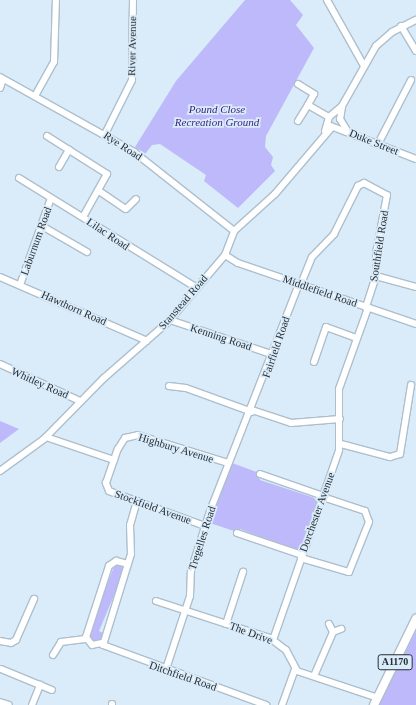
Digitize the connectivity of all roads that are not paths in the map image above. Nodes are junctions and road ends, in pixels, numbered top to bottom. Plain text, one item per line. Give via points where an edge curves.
1 (56, 0) edge
2 (133, 0) edge
3 (328, 0) edge
4 (416, 20) edge
5 (401, 26) junction
6 (356, 48) junction
7 (416, 51) edge
8 (371, 53) junction
9 (364, 66) junction
10 (2, 78) edge
11 (411, 80) dead end
12 (298, 84) dead end
13 (0, 88) edge
14 (35, 96) junction
15 (308, 105) junction
16 (342, 106) junction
17 (298, 121) dead end
18 (329, 122) junction
19 (349, 132) junction
20 (105, 134) junction
21 (47, 136) dead end
22 (378, 144) junction
23 (69, 150) junction
24 (416, 159) edge
25 (59, 167) dead end
26 (19, 178) dead end
27 (358, 186) joint
28 (100, 191) junction
29 (51, 198) junction
30 (136, 199) dead end
31 (83, 217) junction
32 (42, 226) junction
33 (234, 231) junction
34 (87, 252) dead end
35 (225, 255) junction
36 (376, 276) junction
37 (0, 277) edge
38 (300, 284) junction
39 (20, 285) junction
40 (416, 287) edge
41 (197, 288) junction
42 (367, 307) junction
43 (170, 320) junction
44 (416, 324) edge
45 (357, 338) junction
46 (147, 341) junction
47 (272, 354) junction
48 (314, 362) dead end
49 (0, 364) edge
50 (411, 385) dead end
51 (169, 386) dead end
52 (80, 401) junction
53 (252, 411) junction
54 (340, 418) junction
55 (46, 436) junction
56 (341, 444) junction
57 (114, 460) junction
58 (228, 463) junction
59 (0, 471) edge
60 (260, 474) dead end
61 (323, 496) junction
62 (137, 501) junction
63 (205, 526) junction
64 (236, 533) dead end
65 (302, 557) junction
66 (128, 564) junction
67 (243, 572) dead end
68 (34, 599) dead end
69 (156, 601) dead end
70 (185, 610) junction
71 (416, 619) edge
72 (226, 624) junction
73 (329, 624) dead end
74 (341, 629) dead end
75 (333, 632) junction
76 (85, 639) junction
77 (273, 640) junction
78 (0, 641) edge
79 (102, 643) junction
80 (53, 655) dead end
81 (1, 669) dead end
82 (295, 669) junction
83 (166, 670) junction
84 (314, 676) junction
85 (40, 685) junction
86 (52, 690) dead end
87 (376, 701) edge
88 (0, 702) edge
89 (9, 705) edge
90 (32, 705) edge
91 (266, 705) edge
92 (282, 705) edge

1 - 14 street via 54,62
2 - 20 street, River Avenue via 132,80
3 - 6 street
4 - 5 street
5 - 7 street
5 - 8 street via 383,38
6 - 8 street
6 - 9 street
8 - 9 street
9 - 16 street
10 - 13 street
10 - 14 street, Rye Road
11 - 22 street
12 - 15 street via 314,94
14 - 20 street, Rye Road
15 - 17 street
15 - 18 street, Duke Street
16 - 18 street
16 - 19 street via 340,118
18 - 19 street, Duke Street
18 - 33 street, Stanstead Road via 325,131 282,187
19 - 22 street, Duke Street
20 - 33 street, Rye Road via 138,155
21 - 23 street
22 - 24 street, Duke Street
23 - 25 street
23 - 28 street via 107,174
26 - 29 street, Lilac Road
27 - 36 street, Southfield Road via 364,183 387,195 376,253
27 - 38 street, Fairfield Road via 336,230 312,257
28 - 30 street via 126,209
28 - 31 street
29 - 31 street, Lilac Road
29 - 32 street, Laburnum Road
31 - 41 street, Lilac Road
32 - 34 street
32 - 39 street, Laburnum Road
33 - 35 street, Stanstead Road
35 - 38 street, Middlefield Road via 236,262
35 - 41 street, Stanstead Road
36 - 40 street
36 - 42 street, Southfield Road
37 - 39 street, Hawthorn Road
38 - 42 street, Middlefield Road
38 - 47 street, Fairfield Road
39 - 46 street, Hawthorn Road
41 - 43 street, Stanstead Road
42 - 44 street, Middlefield Road
42 - 45 street, Southfield Road
43 - 46 street, Stanstead Road
43 - 47 street, Kenning Road
45 - 48 street via 326,327
45 - 54 street, Dorchester Avenue via 341,382
46 - 52 street, Stanstead Road
47 - 53 street, Fairfield Road
49 - 52 street, Whitley Road
50 - 56 street via 400,454 390,456
51 - 53 street via 186,388
52 - 55 street, Stanstead Road
53 - 54 street via 291,423
53 - 58 street, Tregelles Road
54 - 56 street, Dorchester Avenue
55 - 57 street
55 - 59 street, Stanstead Road
56 - 61 street, Dorchester Avenue
57 - 58 street, Highbury Avenue via 121,442 134,435
57 - 62 street, Stockfield Avenue via 106,487
58 - 63 street, Tregelles Road
60 - 61 street
61 - 65 street, Dorchester Avenue
61 - 65 street via 365,511 370,518 367,529 349,572
62 - 63 street, Stockfield Avenue
62 - 66 street via 130,525 132,550
63 - 70 street, Tregelles Road via 190,571 191,590
64 - 65 street
65 - 77 street, Dorchester Avenue
66 - 76 street via 116,561 109,566
66 - 79 street
67 - 72 street
68 - 78 street via 16,640 11,643
69 - 70 street, The Drive
70 - 72 street, The Drive
70 - 83 street, Tregelles Road
71 - 87 main road, A1170
72 - 77 street, The Drive
73 - 75 street
74 - 75 street
75 - 84 street
76 - 79 street, Ditchfield Road via 92,645
76 - 80 street, Ditchfield Road via 61,642
77 - 82 street, The Drive via 286,650
79 - 83 street, Ditchfield Road via 109,650
81 - 85 street
82 - 84 street
82 - 92 street
83 - 91 street, Ditchfield Road
84 - 87 street
85 - 86 street
85 - 90 street
88 - 89 street

